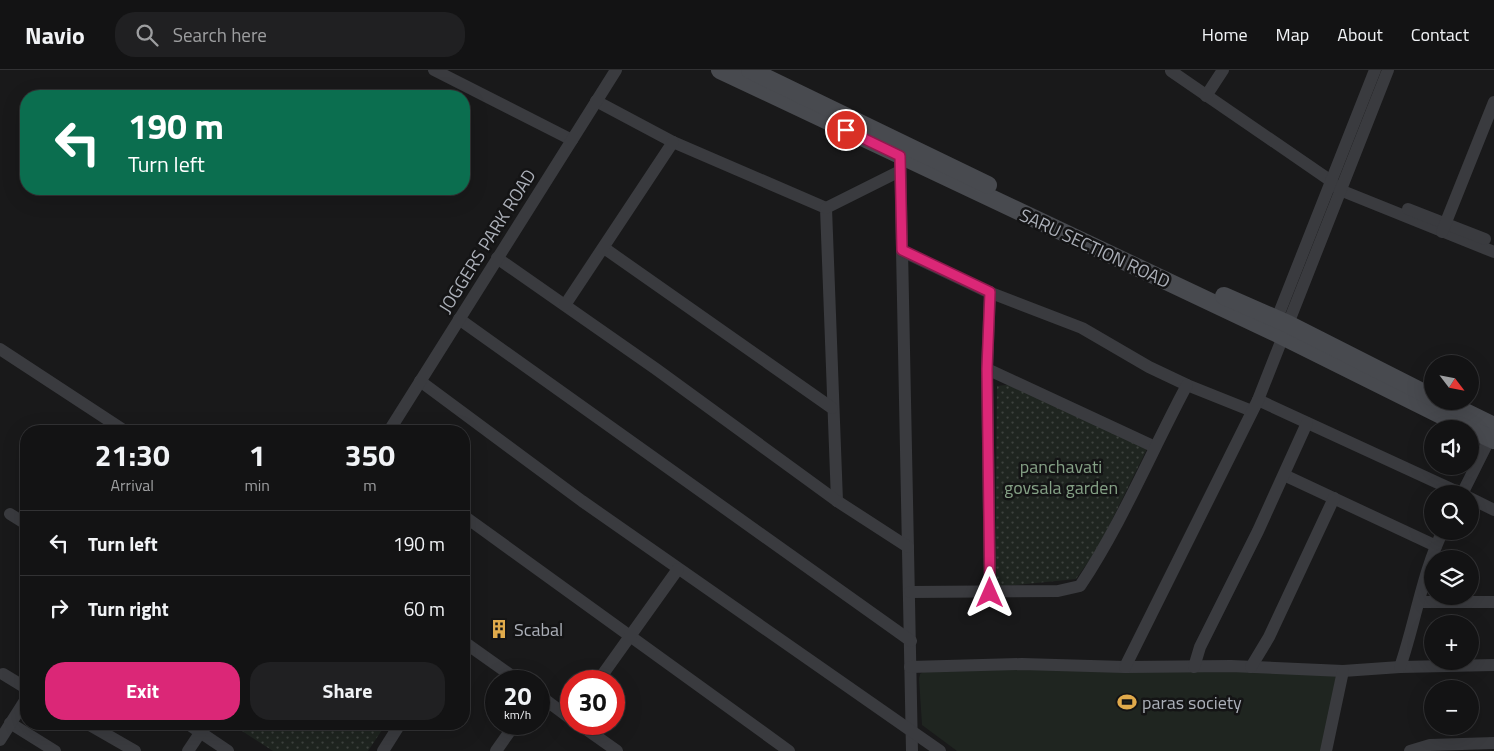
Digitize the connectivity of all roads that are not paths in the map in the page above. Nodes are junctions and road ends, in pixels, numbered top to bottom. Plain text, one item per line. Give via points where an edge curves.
1 (434, 70) edge
2 (616, 70) edge
3 (720, 70) edge
4 (750, 70) edge
5 (1223, 70) edge
6 (1375, 70) edge
7 (1388, 70) edge
8 (1171, 71) dead end
9 (1206, 96) junction
10 (596, 101) junction
11 (1494, 102) edge
12 (572, 140) junction
13 (673, 142) junction
14 (900, 156) junction
15 (1338, 185) junction
16 (826, 208) junction
17 (1444, 228) junction
18 (1494, 243) edge
19 (604, 248) junction
20 (902, 250) junction
21 (1494, 252) edge
22 (497, 258) junction
23 (990, 292) junction
24 (565, 305) junction
25 (459, 319) junction
26 (1280, 328) junction
27 (0, 349) edge
28 (987, 369) junction
29 (420, 381) junction
30 (1187, 386) junction
31 (1424, 392) edge
32 (1255, 405) junction
33 (832, 408) junction
34 (1456, 410) edge
35 (1453, 420) edge
36 (1308, 422) junction
37 (116, 425) edge
38 (393, 425) edge
39 (1479, 431) edge
40 (1493, 434) edge
41 (1154, 447) junction
42 (1284, 475) junction
43 (1443, 485) edge
44 (1467, 485) edge
45 (1334, 498) junction
46 (837, 502) junction
47 (1479, 502) edge
48 (1494, 510) edge
49 (10, 514) dead end
50 (20, 520) edge
51 (470, 520) edge
52 (1439, 540) edge
53 (1436, 546) junction
54 (908, 547) junction
55 (678, 569) junction
56 (910, 592) junction
57 (990, 593) junction
58 (1420, 602) junction
59 (1494, 602) edge
60 (629, 637) junction
61 (911, 641) junction
62 (470, 646) edge
63 (1194, 666) junction
64 (1494, 666) edge
65 (910, 667) junction
66 (1125, 667) junction
67 (1251, 667) junction
68 (1400, 667) junction
69 (503, 670) edge
70 (606, 670) edge
71 (1343, 671) junction
72 (3, 674) dead end
73 (20, 684) edge
74 (20, 707) edge
75 (10, 723) junction
76 (20, 729) edge
77 (21, 730) edge
78 (98, 730) edge
79 (202, 730) edge
80 (205, 730) edge
81 (396, 730) edge
82 (912, 731) junction
83 (507, 735) edge
84 (593, 735) edge
85 (0, 740) edge
86 (1494, 743) edge
87 (55, 751) edge
88 (135, 751) edge
89 (188, 751) edge
90 (228, 751) edge
91 (383, 751) edge
92 (496, 751) edge
93 (616, 751) edge
94 (789, 751) edge
95 (912, 751) edge
96 (940, 751) edge
97 (1326, 751) edge
98 (1410, 751) edge

1 - 12 street
2 - 10 street, JOGGERS PARK ROAD
3 - 14 street, SARU SECTION ROAD
4 - 14 street, SARU SECTION ROAD
5 - 9 street
6 - 15 street
7 - 15 street
8 - 9 street
9 - 15 street
10 - 12 street, JOGGERS PARK ROAD
10 - 13 street
11 - 17 street
12 - 22 street, JOGGERS PARK ROAD
13 - 16 street
13 - 19 street
14 - 16 street
14 - 20 street
14 - 26 street, SARU SECTION ROAD
15 - 17 street
15 - 26 street
16 - 33 street
17 - 18 street
17 - 21 street
19 - 24 street
19 - 33 street
20 - 23 street
20 - 54 street
22 - 24 street
22 - 25 street, JOGGERS PARK ROAD
23 - 28 street
23 - 30 street via 1082,328
24 - 46 street
25 - 29 street, JOGGERS PARK ROAD
25 - 61 street
26 - 31 street, SARU SECTION ROAD
26 - 32 street
26 - 35 street, SARU SECTION ROAD
27 - 37 street
28 - 41 street
28 - 57 street
29 - 38 street, JOGGERS PARK ROAD
29 - 55 street
30 - 32 street
30 - 41 street
32 - 36 street
32 - 66 street
33 - 46 street
34 - 40 street
36 - 42 street
36 - 43 street
39 - 40 street, SARU SECTION ROAD
40 - 44 street
41 - 57 street via 1104,549 1080,586 1058,591
42 - 45 street
42 - 63 street via 1200,647
45 - 53 street
45 - 67 street via 1269,637
46 - 54 street
47 - 48 street
49 - 50 street
51 - 60 street
52 - 53 street
53 - 58 street
54 - 56 street
55 - 60 street
55 - 82 street
56 - 57 street
56 - 61 street
58 - 59 street
58 - 68 street
60 - 70 street
60 - 94 street
61 - 65 street
62 - 69 street
63 - 66 street
63 - 67 street
64 - 68 street
65 - 66 street via 1022,664
65 - 82 street
67 - 71 street
68 - 71 street
71 - 97 street
72 - 73 street
74 - 75 street
75 - 76 street
75 - 85 street
77 - 87 street
78 - 88 street
79 - 89 street
80 - 90 street
81 - 91 street
82 - 95 street
82 - 96 street
83 - 92 street
84 - 93 street
86 - 98 street via 1430,745

